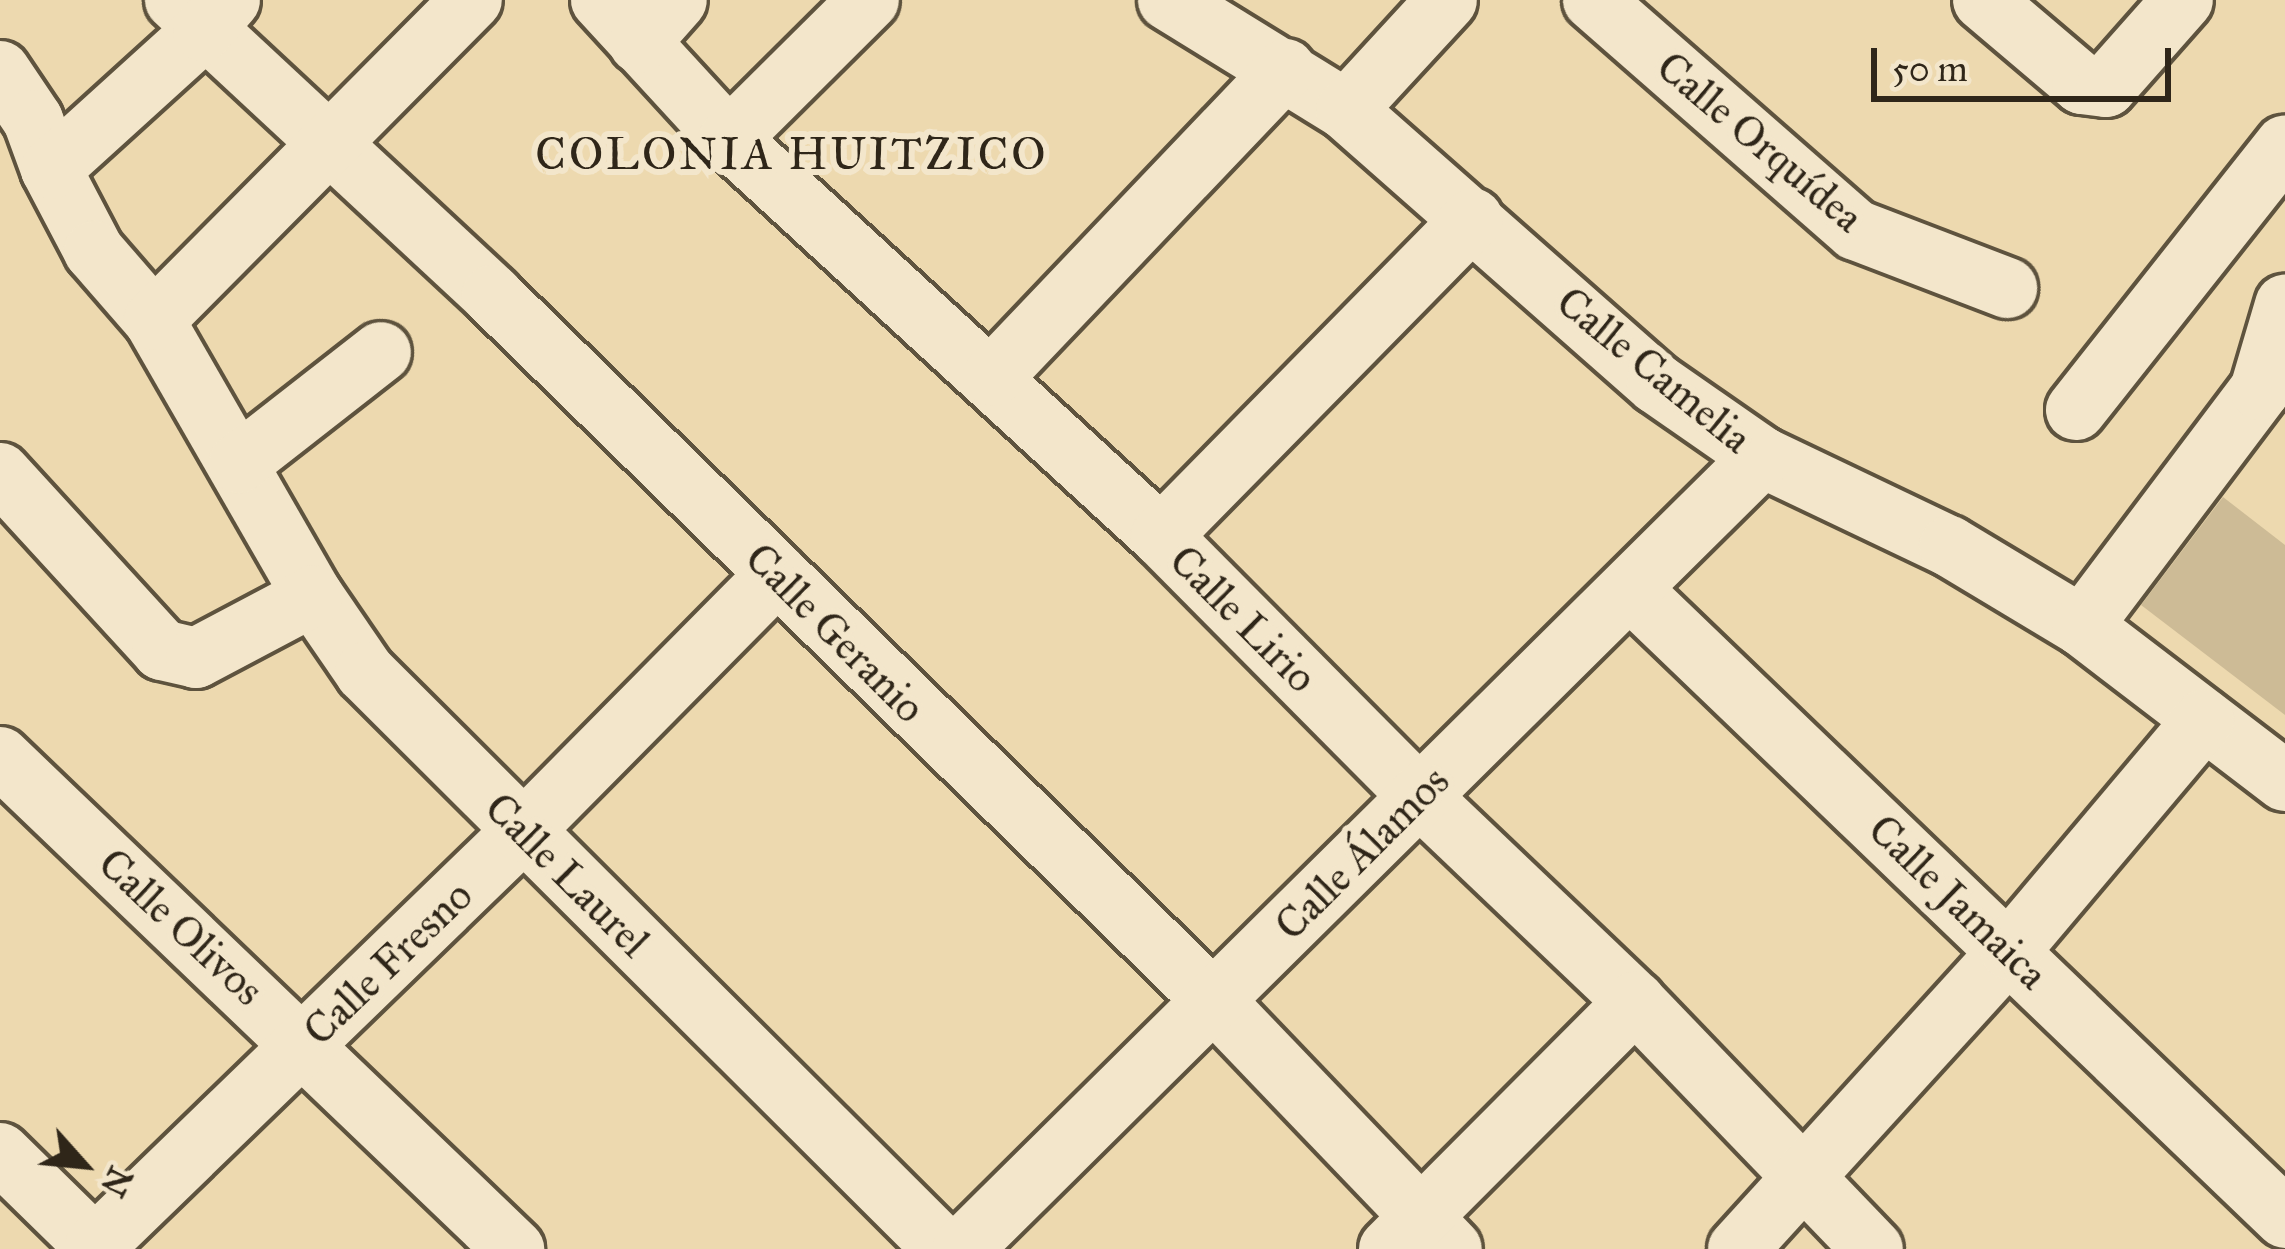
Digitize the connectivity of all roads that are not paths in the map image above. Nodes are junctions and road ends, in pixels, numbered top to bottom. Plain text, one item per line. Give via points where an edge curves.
1 (472, 0) edge
2 (869, 0) edge
3 (1168, 0) edge
4 (1447, 0) edge
5 (1593, 0) edge
6 (1983, 0) edge
7 (2183, 0) edge
8 (203, 10) edge
9 (639, 14) edge
10 (1285, 69) junction
11 (0, 71) edge
12 (1346, 110) junction
13 (729, 139) junction
14 (28, 144) edge
15 (2285, 145) edge
16 (330, 146) junction
17 (1473, 219) junction
18 (2007, 288) dead end
19 (2285, 304) edge
20 (154, 320) junction
21 (381, 352) dead end
22 (993, 376) junction
23 (2076, 410) dead end
24 (1762, 457) junction
25 (239, 463) junction
26 (0, 473) edge
27 (1161, 536) junction
28 (777, 574) junction
29 (1630, 589) junction
30 (314, 596) junction
31 (2082, 626) junction
32 (2204, 720) junction
33 (0, 758) edge
34 (2285, 782) edge
35 (1418, 796) junction
36 (523, 832) junction
37 (2010, 950) junction
38 (1215, 1002) junction
39 (1635, 1002) junction
40 (305, 1044) junction
41 (0, 1153) edge
42 (1807, 1178) junction
43 (2285, 1218) edge
44 (1420, 1239) edge
45 (97, 1247) edge
46 (514, 1249) edge
47 (944, 1249) edge
48 (962, 1249) edge
49 (1738, 1249) edge
50 (1873, 1249) edge

1 - 16 street
2 - 13 street
3 - 10 street, Calle Camelia
4 - 12 street
5 - 18 street, Calle Orquídea via 1856,230
6 - 7 street via 2082,84 2106,86
8 - 14 street
8 - 16 street, Calle Geranio
9 - 13 street, Calle Lirio
10 - 12 street, Calle Camelia
10 - 22 street
11 - 14 street, Calle Laurel
12 - 17 street, Calle Camelia
13 - 22 street, Calle Lirio
14 - 20 street, Calle Laurel via 94,251
15 - 23 street
16 - 20 street
16 - 28 street, Calle Geranio
17 - 24 street, Calle Camelia via 1657,384
17 - 27 street
19 - 31 street via 2260,390
20 - 25 street, Calle Laurel
21 - 25 street
22 - 27 street, Calle Lirio
24 - 29 street, Calle Álamos
24 - 31 street, Calle Camelia via 1949,546
25 - 30 street, Calle Laurel
26 - 30 street via 163,650 196,658
27 - 35 street, Calle Lirio
28 - 36 street, Calle Fresno
28 - 38 street, Calle Geranio
29 - 35 street, Calle Álamos
29 - 37 street, Calle Jamaica
30 - 36 street, Calle Laurel via 365,672
31 - 32 street, Calle Camelia
32 - 34 street, Calle Camelia
32 - 37 street
33 - 40 street, Calle Olivos
35 - 38 street, Calle Álamos
35 - 39 street, Calle Lirio
36 - 40 street, Calle Fresno
36 - 47 street, Calle Laurel
37 - 42 street
37 - 43 street, Calle Jamaica
38 - 44 street, Calle Geranio
38 - 48 street, Calle Álamos
39 - 42 street, Calle Lirio
39 - 44 street
40 - 45 street, Calle Fresno
40 - 46 street, Calle Olivos
41 - 45 street
42 - 49 street
42 - 50 street, Calle Lirio

